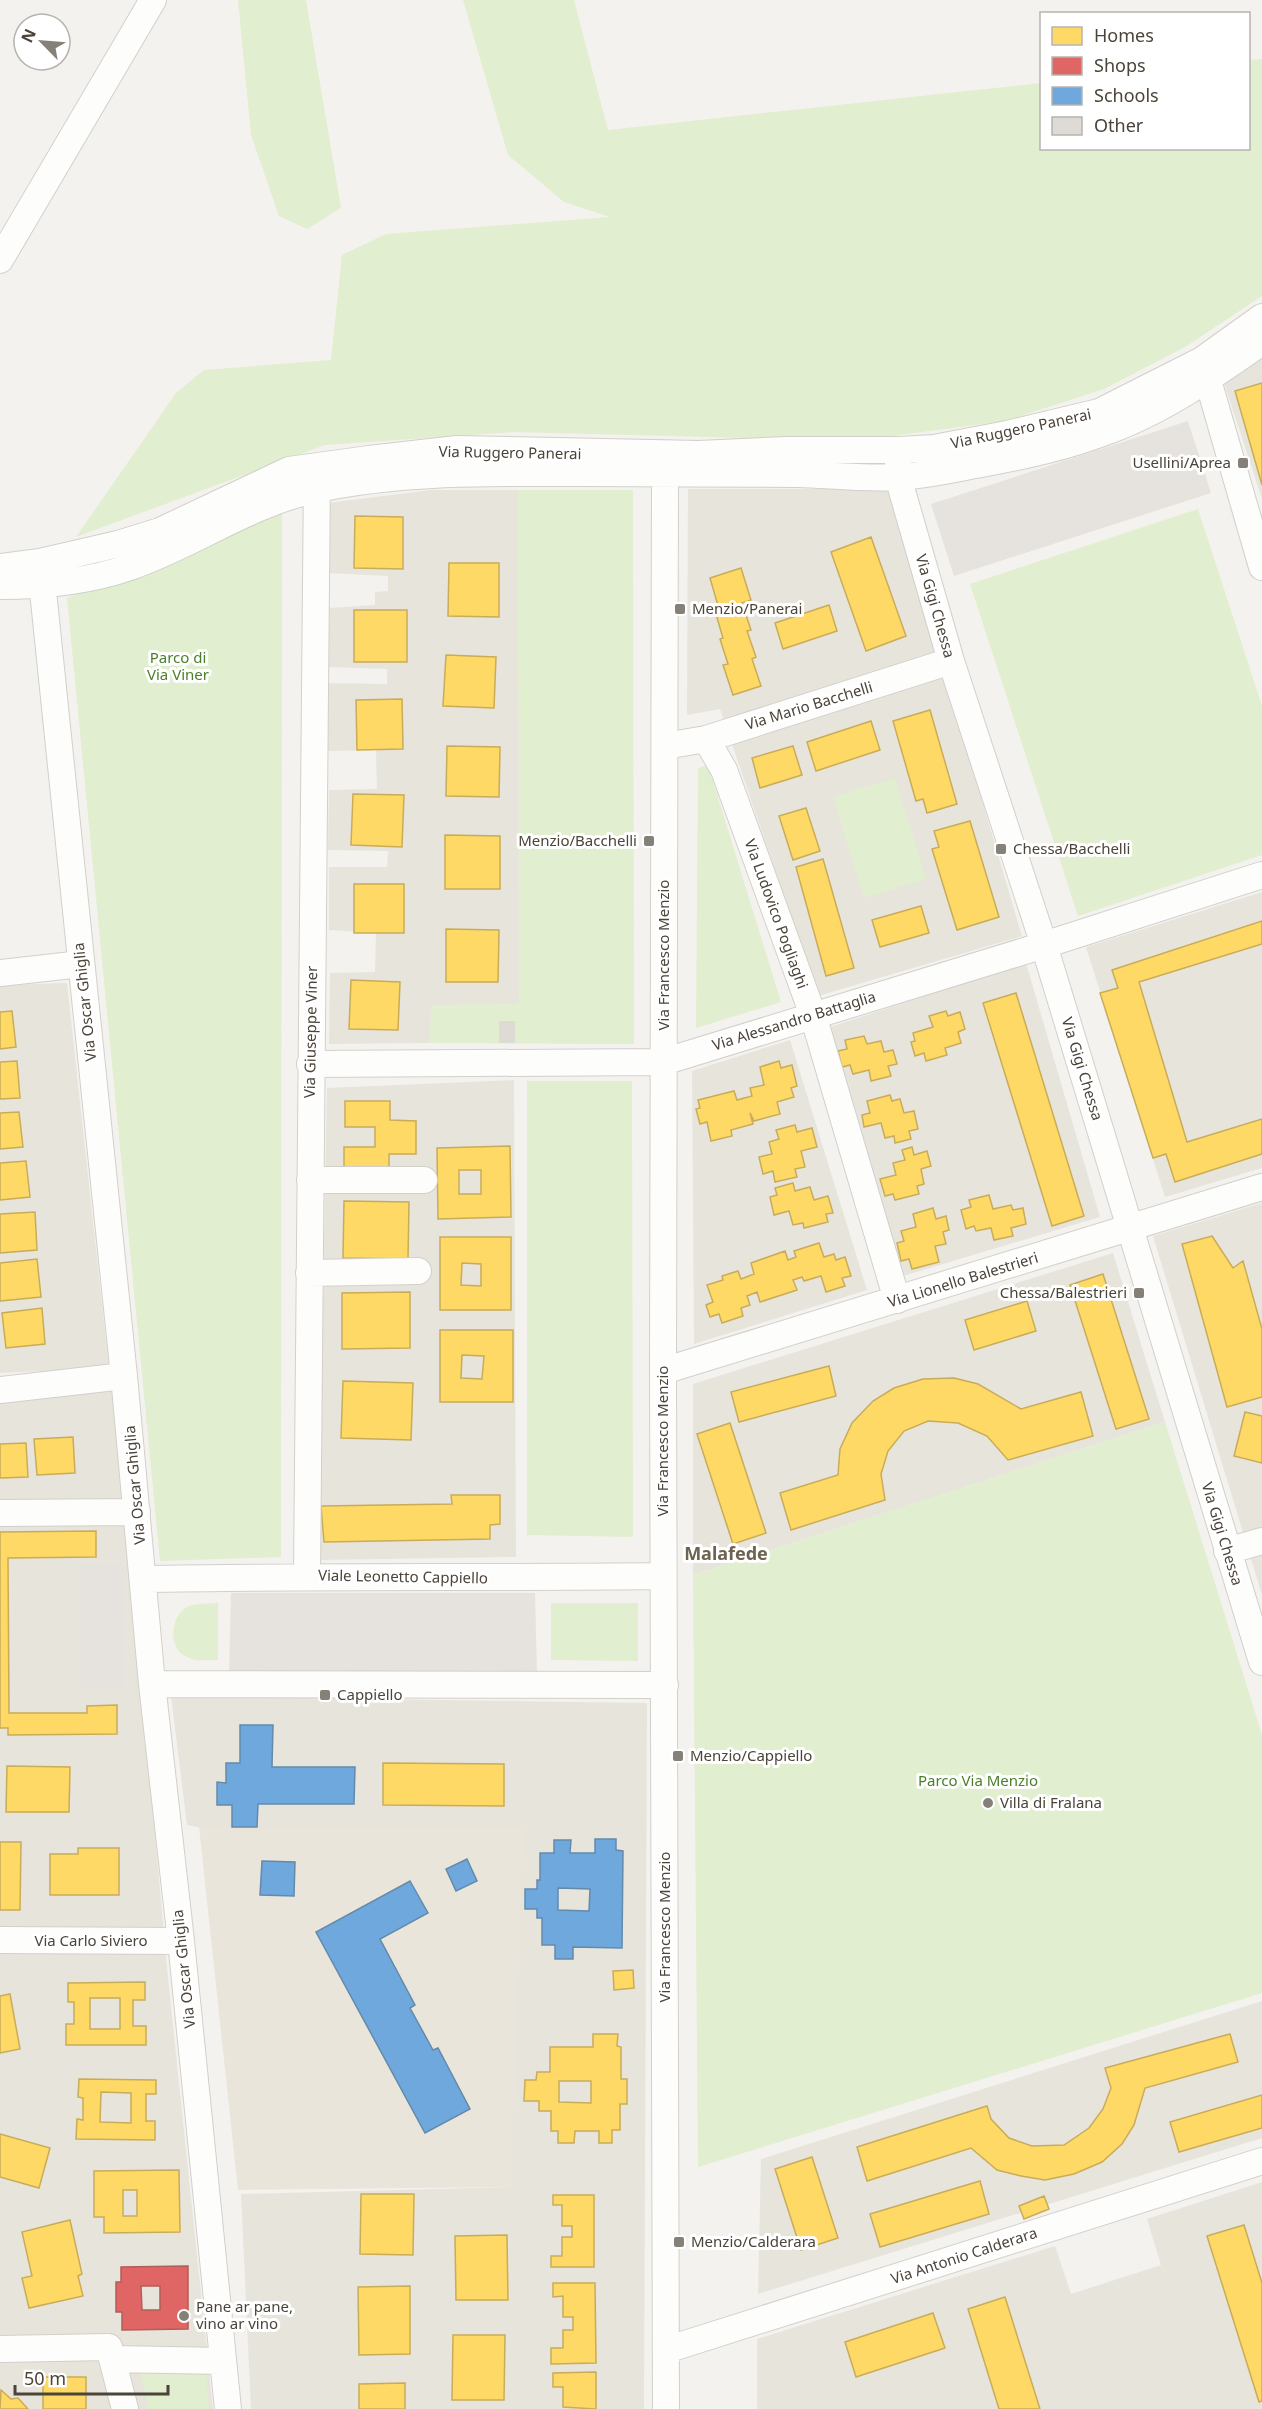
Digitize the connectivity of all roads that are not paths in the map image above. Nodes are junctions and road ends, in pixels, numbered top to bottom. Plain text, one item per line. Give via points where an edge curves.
1 (151, 1) edge
2 (0, 260) edge
3 (1262, 316) edge
4 (1262, 342) edge
5 (1205, 369) junction
6 (899, 450) junction
7 (667, 464) junction
8 (898, 477) junction
9 (317, 478) junction
10 (1262, 565) edge
11 (0, 567) edge
12 (42, 574) junction
13 (0, 586) edge
14 (951, 662) junction
15 (706, 739) junction
16 (664, 746) junction
17 (1262, 874) edge
18 (1044, 945) junction
19 (81, 964) junction
20 (0, 973) edge
21 (813, 1015) junction
22 (663, 1062) junction
23 (310, 1064) junction
24 (310, 1180) junction
25 (424, 1180) dead end
26 (1262, 1187) edge
27 (1130, 1228) junction
28 (418, 1271) dead end
29 (309, 1273) junction
30 (897, 1300) junction
31 (663, 1371) junction
32 (124, 1376) junction
33 (0, 1390) edge
34 (137, 1512) junction
35 (0, 1513) edge
36 (1262, 1541) edge
37 (1227, 1551) junction
38 (307, 1576) junction
39 (663, 1576) junction
40 (143, 1579) junction
41 (1262, 1662) edge
42 (152, 1684) junction
43 (665, 1685) junction
44 (0, 1940) edge
45 (181, 1941) junction
46 (1262, 2161) edge
47 (0, 2349) edge
48 (666, 2350) junction
49 (112, 2359) junction
50 (223, 2361) junction
51 (124, 2409) edge
52 (228, 2409) edge
53 (666, 2409) edge

1 - 2 street
3 - 5 street, Via Ruggero Panerai
4 - 5 street, Via Ruggero Panerai
5 - 6 street, Via Ruggero Panerai via 1099,412 934,448
5 - 8 street, Via Ruggero Panerai via 1147,414 1112,430 1017,458
5 - 10 street
6 - 7 street, Via Ruggero Panerai via 786,450
6 - 8 street
7 - 8 street, Via Ruggero Panerai
7 - 9 street, Via Ruggero Panerai via 355,483
7 - 16 street, Via Francesco Menzio
8 - 14 street, Via Gigi Chessa
9 - 12 street, Via Ruggero Panerai via 289,470 160,531
9 - 23 street, Via Giuseppe Viner
11 - 12 street, Via Ruggero Panerai
12 - 13 street, Via Ruggero Panerai
12 - 19 street, Via Oscar Ghiglia
14 - 15 street, Via Mario Bacchelli
14 - 18 street, Via Gigi Chessa
15 - 16 street, Via Mario Bacchelli
15 - 21 street, Via Ludovico Pogliaghi via 724,770
16 - 22 street, Via Francesco Menzio
17 - 18 street, Via Alessandro Battaglia
18 - 21 street, Via Alessandro Battaglia
18 - 27 street, Via Gigi Chessa
19 - 20 street
19 - 32 street, Via Oscar Ghiglia
21 - 22 street, Via Alessandro Battaglia
21 - 30 street, Via Ludovico Pogliaghi
22 - 23 street, Via Alessandro Battaglia
22 - 31 street, Via Francesco Menzio
23 - 24 street, Via Giuseppe Viner
24 - 25 street
24 - 29 street, Via Giuseppe Viner
26 - 27 street, Via Lionello Balestrieri
27 - 30 street, Via Lionello Balestrieri
27 - 37 street, Via Gigi Chessa
28 - 29 street
29 - 38 street, Via Giuseppe Viner
30 - 31 street, Via Lionello Balestrieri
31 - 39 street, Via Francesco Menzio
32 - 33 street
32 - 34 street, Via Oscar Ghiglia
34 - 35 street
34 - 40 street, Via Oscar Ghiglia
36 - 37 street
37 - 41 street, Via Gigi Chessa
38 - 39 street, Viale Leonetto Cappiello
38 - 40 street, Viale Leonetto Cappiello
39 - 43 street, Via Francesco Menzio
40 - 42 street, Via Oscar Ghiglia
42 - 43 street
42 - 45 street, Via Oscar Ghiglia
43 - 48 street, Via Francesco Menzio
44 - 45 street, Via Carlo Siviero
45 - 50 street, Via Oscar Ghiglia
46 - 48 street, Via Antonio Calderara
47 - 49 street via 109,2347
48 - 53 street, Via Francesco Menzio
49 - 50 street
49 - 51 street
50 - 52 street, Via Oscar Ghiglia

